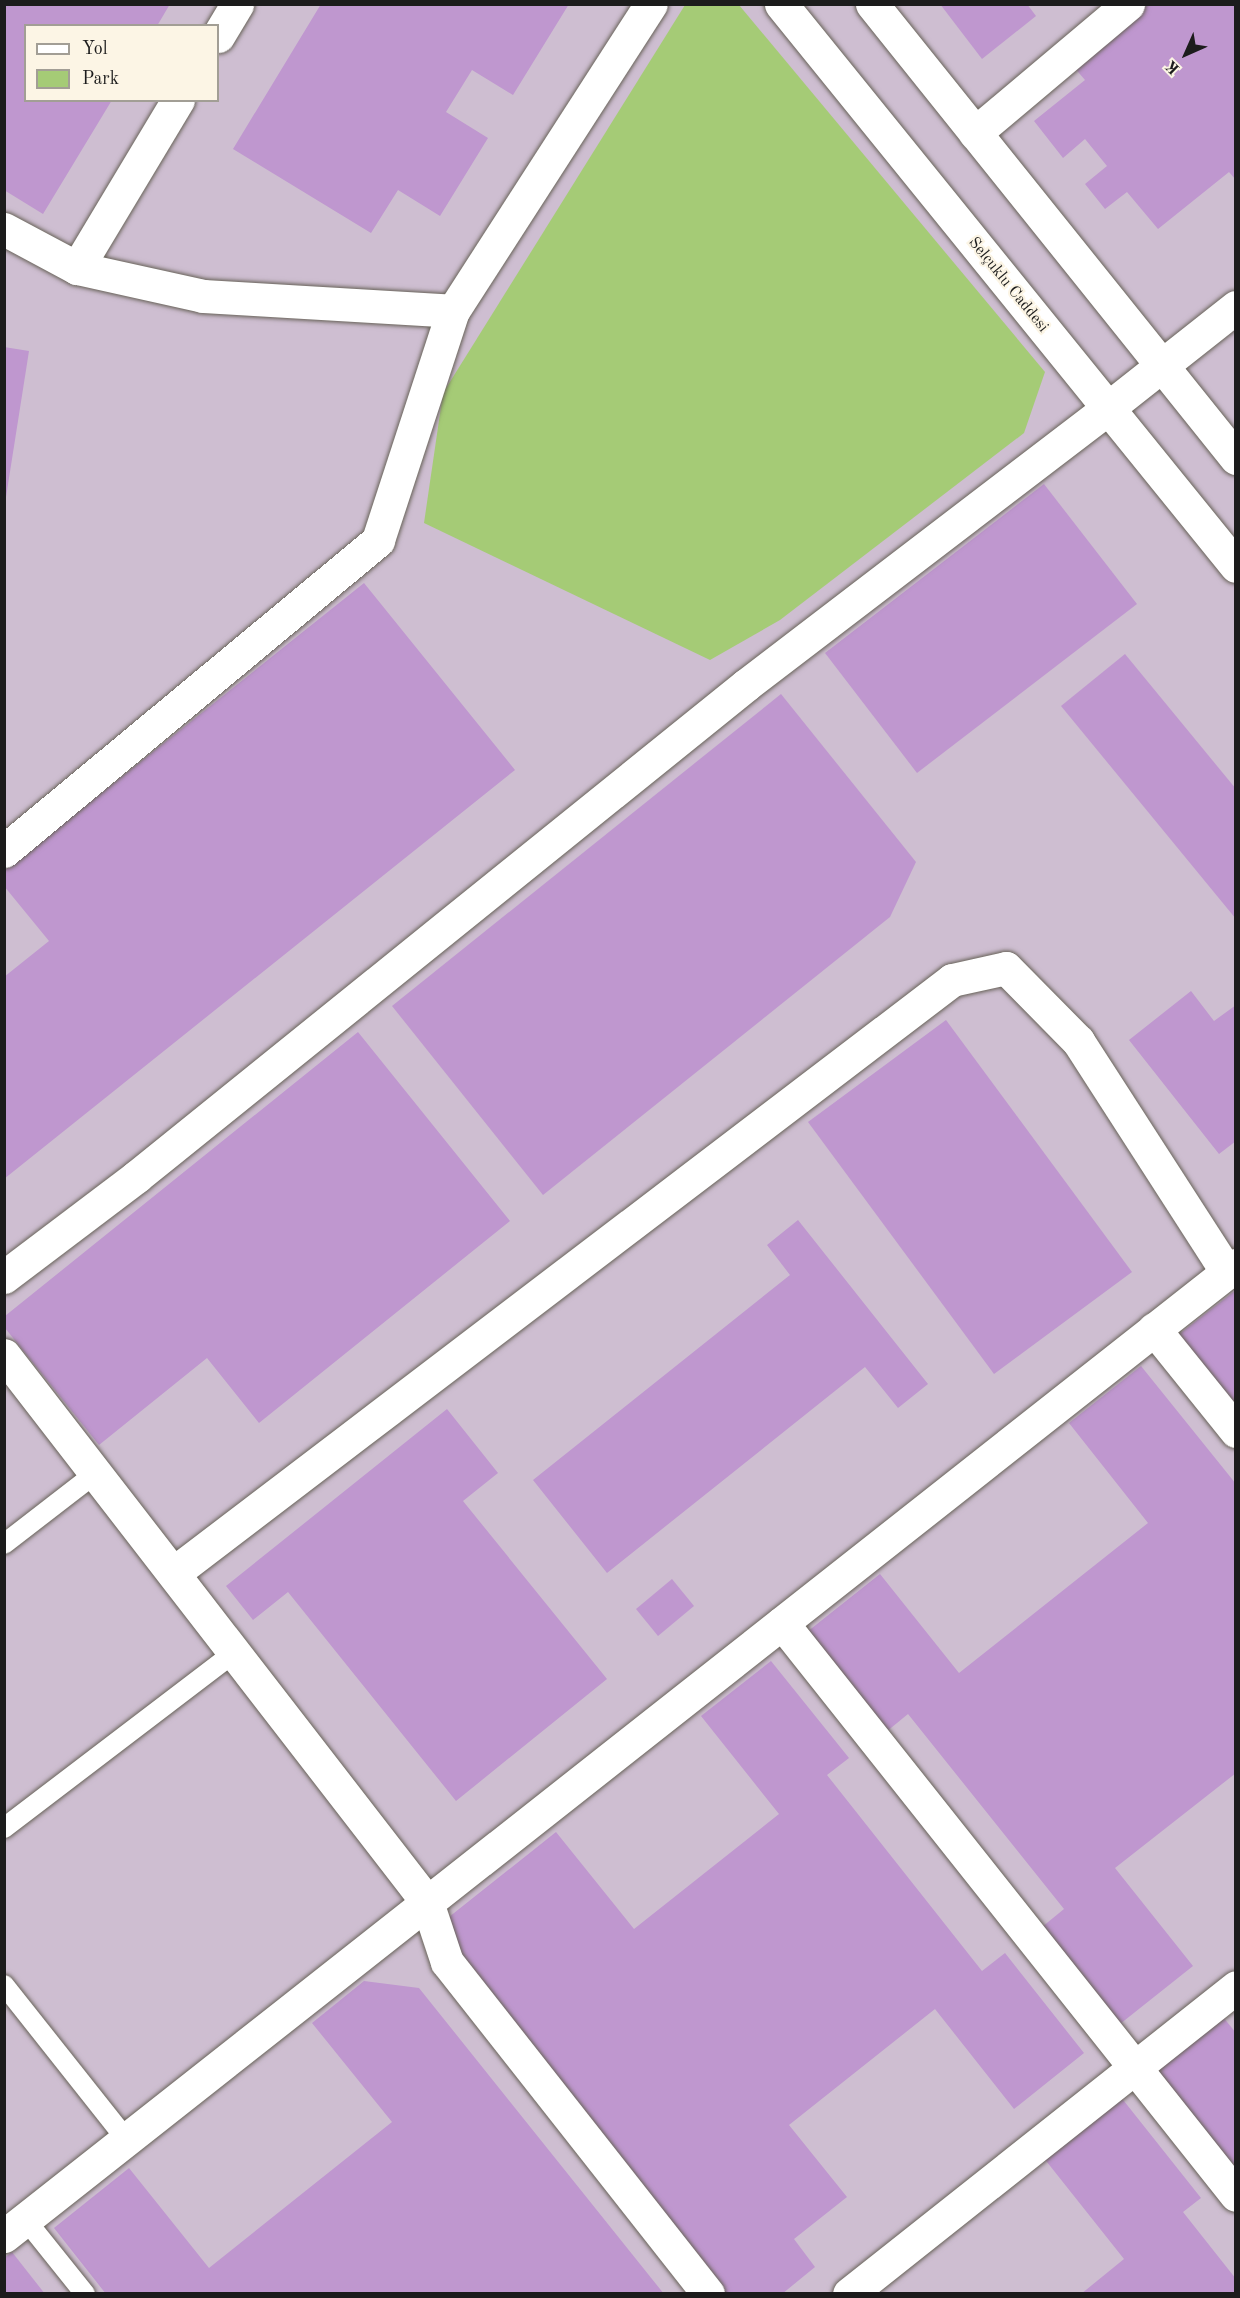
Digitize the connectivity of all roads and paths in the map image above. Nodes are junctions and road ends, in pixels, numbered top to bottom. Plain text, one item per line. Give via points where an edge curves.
1 (237, 4) edge
2 (651, 4) edge
3 (781, 4) edge
4 (872, 4) edge
5 (1128, 4) edge
6 (219, 34) edge
7 (177, 102) edge
8 (975, 133) junction
9 (4, 229) edge
10 (77, 268) junction
11 (1236, 307) edge
12 (453, 311) junction
13 (1162, 366) junction
14 (1108, 408) junction
15 (1236, 458) edge
16 (1236, 566) edge
17 (4, 851) edge
18 (1231, 1269) edge
19 (4, 1277) edge
20 (1154, 1329) junction
21 (4, 1355) edge
22 (1236, 1431) edge
23 (97, 1472) junction
24 (4, 1544) edge
25 (175, 1572) junction
26 (782, 1623) junction
27 (236, 1651) junction
28 (4, 1828) edge
29 (427, 1902) junction
30 (4, 1985) edge
31 (1236, 1987) edge
32 (1137, 2066) junction
33 (126, 2139) junction
34 (1236, 2194) edge
35 (15, 2227) edge
36 (85, 2294) edge
37 (708, 2294) edge
38 (849, 2294) edge

1 - 6 street
2 - 12 street
3 - 14 street, Selçuklu Caddesi
4 - 8 street
5 - 8 street
7 - 10 street
8 - 13 street
9 - 10 street
10 - 12 street via 202,296
11 - 13 street
12 - 17 street via 378,540
13 - 14 street
13 - 15 street
14 - 16 street, Selçuklu Caddesi
14 - 19 street via 746,685 136,1177
18 - 20 street
18 - 25 street via 1078,1041 1006,968 952,980
20 - 22 street
20 - 26 street
21 - 23 street
23 - 24 lane
23 - 25 street
25 - 27 street
26 - 29 street
26 - 32 street
27 - 28 lane
27 - 29 street
29 - 33 street
29 - 37 street via 447,1962
30 - 33 lane
31 - 32 street
32 - 34 street
32 - 38 street
33 - 35 street
35 - 36 lane

